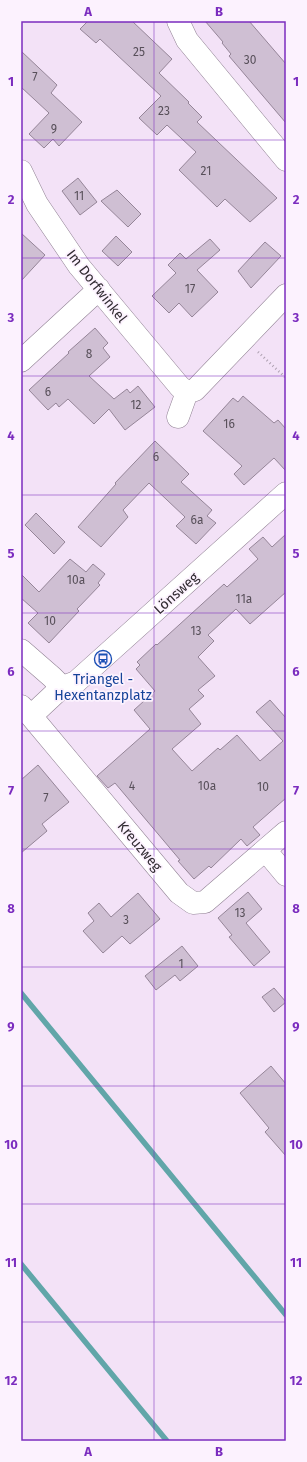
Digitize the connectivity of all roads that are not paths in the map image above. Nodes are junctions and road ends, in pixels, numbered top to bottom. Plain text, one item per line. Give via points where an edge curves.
1 (178, 21) edge
2 (286, 160) edge
3 (21, 171) edge
4 (99, 289) junction
5 (286, 295) edge
6 (21, 362) edge
7 (187, 392) junction
8 (178, 417) dead end
9 (286, 493) edge
10 (24, 658) edge
11 (57, 682) junction
12 (26, 711) edge
13 (286, 832) edge
14 (266, 851) junction
15 (286, 875) edge

1 - 2 street via 187,40
3 - 4 street, Im Dorfwinkel via 36,204 79,266
4 - 6 street
4 - 7 street, Im Dorfwinkel via 180,387
5 - 7 street via 195,390
7 - 8 street
9 - 11 street, Lönsweg via 76,682
10 - 11 street
11 - 12 street, Lönsweg
12 - 14 street, Kreuzweg via 179,893 193,903 205,902
13 - 14 street, Kreuzweg
14 - 15 street

